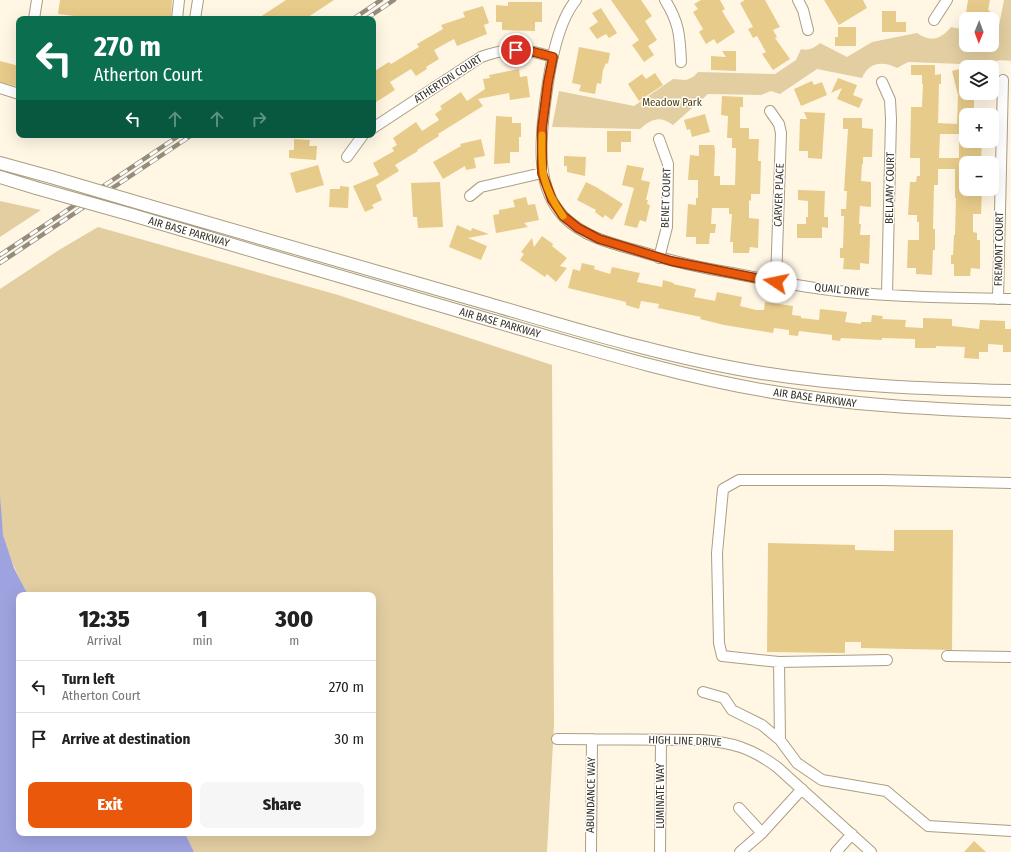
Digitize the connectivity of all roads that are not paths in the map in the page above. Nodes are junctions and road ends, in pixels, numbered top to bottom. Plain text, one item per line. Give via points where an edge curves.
1 (37, 0) edge
2 (179, 0) edge
3 (198, 0) edge
4 (576, 0) edge
5 (665, 0) edge
6 (798, 0) edge
7 (947, 0) edge
8 (34, 16) edge
9 (178, 16) edge
10 (195, 16) edge
11 (934, 20) dead end
12 (808, 30) dead end
13 (553, 57) junction
14 (681, 62) dead end
15 (1003, 80) dead end
16 (882, 82) dead end
17 (0, 88) edge
18 (16, 93) edge
19 (770, 111) dead end
20 (376, 126) edge
21 (361, 138) edge
22 (659, 139) dead end
23 (347, 157) dead end
24 (0, 163) edge
25 (542, 173) junction
26 (0, 178) edge
27 (470, 196) dead end
28 (659, 258) junction
29 (776, 282) junction
30 (887, 294) junction
31 (998, 299) junction
32 (1011, 299) edge
33 (1011, 391) edge
34 (1011, 412) edge
35 (1011, 483) edge
36 (947, 656) dead end
37 (1011, 657) edge
38 (887, 660) dead end
39 (779, 662) junction
40 (703, 692) dead end
41 (557, 738) dead end
42 (592, 739) junction
43 (661, 740) junction
44 (780, 740) junction
45 (802, 789) junction
46 (739, 808) dead end
47 (1011, 831) edge
48 (762, 832) junction
49 (852, 834) junction
50 (591, 852) edge
51 (660, 852) edge
52 (740, 852) edge
53 (836, 852) edge
54 (871, 852) edge

1 - 8 street
2 - 9 street
3 - 10 street
4 - 13 street, QUAIL DRIVE via 563,24
5 - 14 street via 679,29
6 - 12 street
7 - 11 street
13 - 20 street, ATHERTON COURT via 516,50 481,57
13 - 25 street, QUAIL DRIVE via 542,128
15 - 31 street, FREMONT COURT
16 - 30 street, BELLAMY COURT via 890,100 891,119
17 - 18 street
19 - 29 street, CARVER PLACE via 779,124 781,133
21 - 23 street
22 - 28 street, BENET COURT via 668,164 667,227
24 - 33 main road, AIR BASE PARKWAY, bridge via 614,340 701,362 847,384
25 - 27 street via 481,187
25 - 28 street, QUAIL DRIVE via 552,200 563,216 578,228 599,239
26 - 34 main road, AIR BASE PARKWAY, bridge via 698,378 846,403
28 - 29 street, QUAIL DRIVE
29 - 30 street, QUAIL DRIVE via 837,291
30 - 31 street, QUAIL DRIVE
31 - 32 street, QUAIL DRIVE
35 - 39 street via 739,480 723,489 717,553 719,643 722,656
36 - 37 street
38 - 39 street
39 - 44 street
40 - 44 street via 724,698 732,710 762,726
41 - 42 street, HIGH LINE DRIVE
42 - 43 street, HIGH LINE DRIVE
42 - 50 street, ABUNDANCE WAY
43 - 45 street, HIGH LINE DRIVE via 720,741 734,744 762,756
43 - 51 street, LUMINATE WAY
44 - 47 street via 797,763 822,780 886,791 928,826
45 - 48 street
45 - 49 street, HIGH LINE DRIVE
46 - 48 street
48 - 52 street
49 - 53 street
49 - 54 street, HIGH LINE DRIVE

